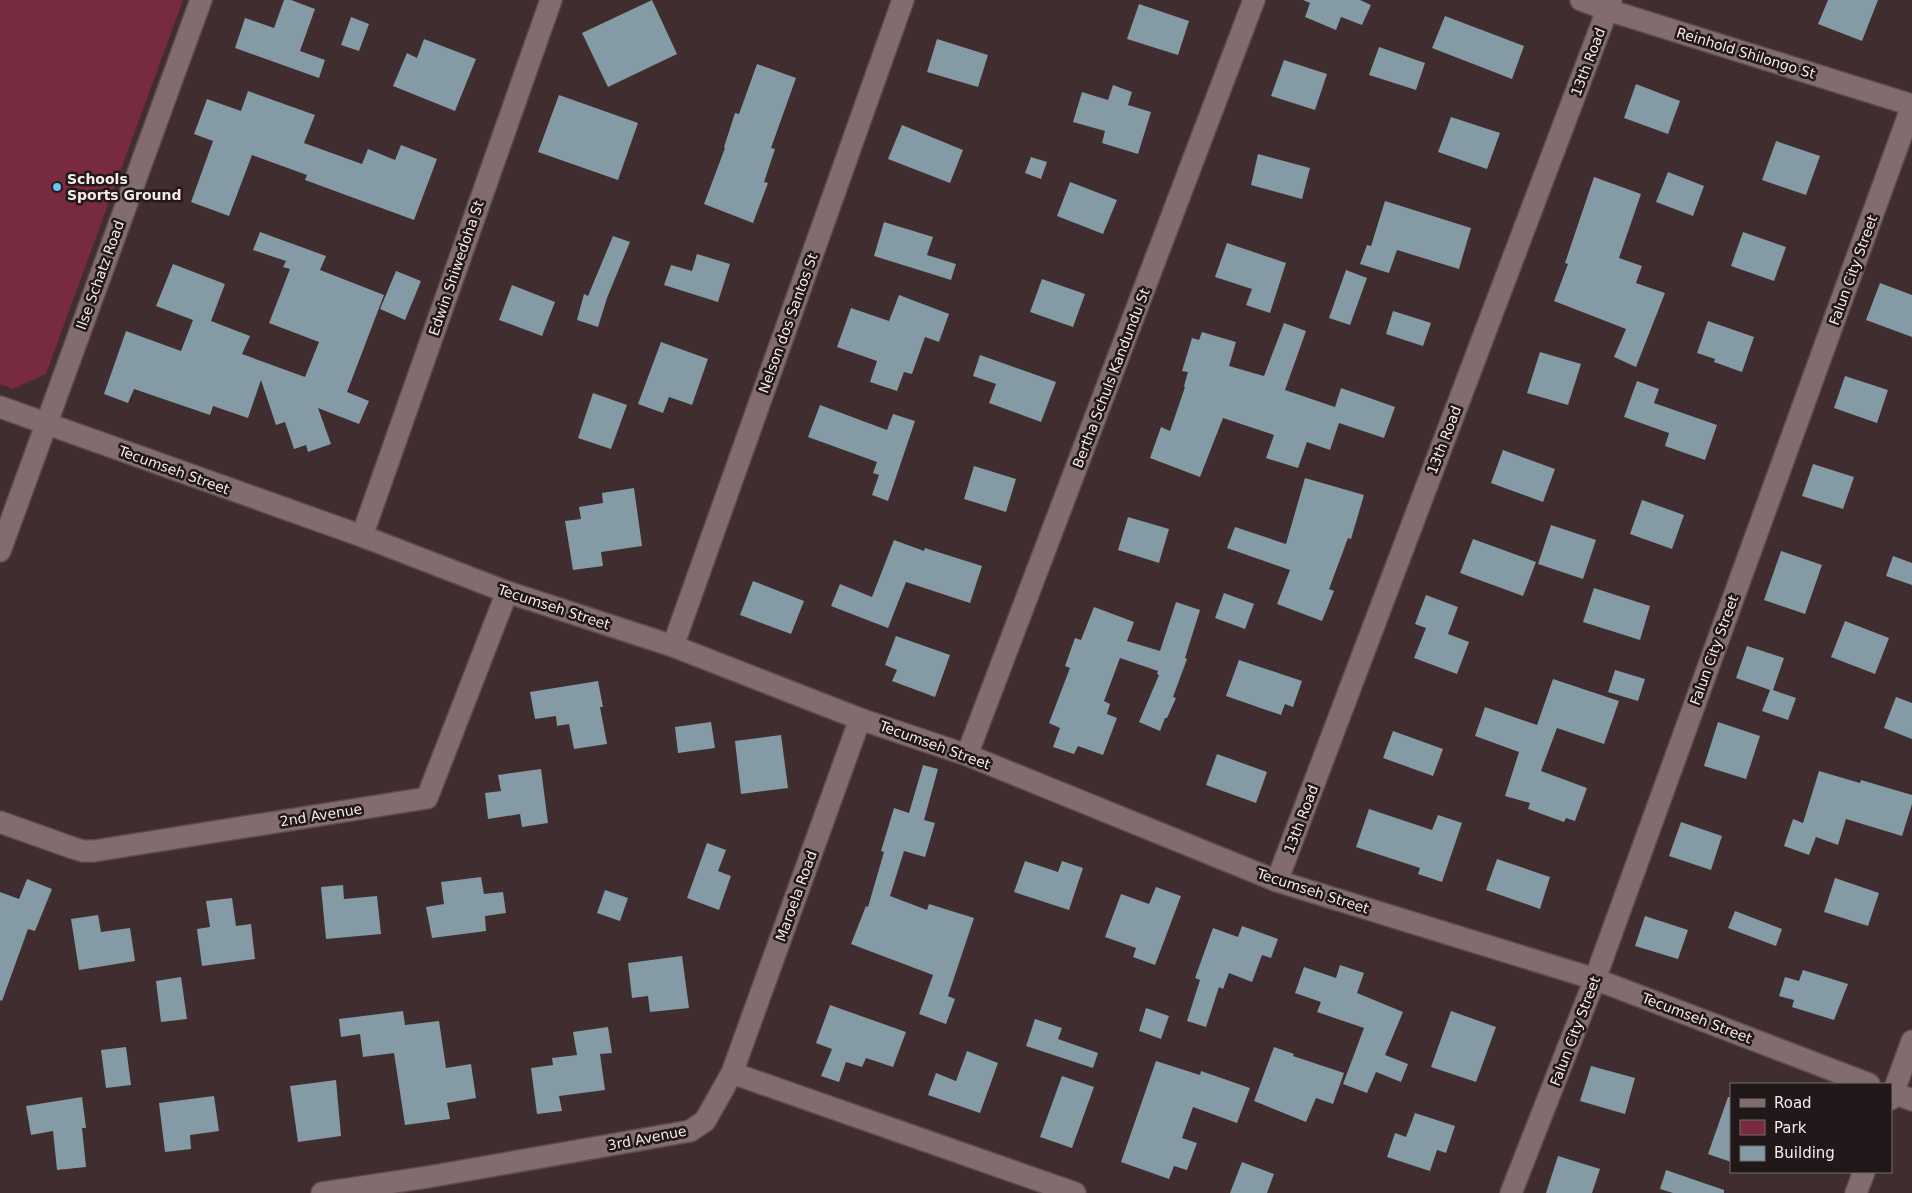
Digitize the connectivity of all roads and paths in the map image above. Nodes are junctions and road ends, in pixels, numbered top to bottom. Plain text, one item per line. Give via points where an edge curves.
1 (201, 0) edge
2 (551, 0) edge
3 (903, 0) edge
4 (1254, 0) edge
5 (1581, 0) edge
6 (1610, 5) edge
7 (1912, 105) edge
8 (0, 407) edge
9 (46, 424) junction
10 (362, 536) junction
11 (0, 551) edge
12 (507, 592) junction
13 (673, 646) junction
14 (860, 719) junction
15 (968, 756) junction
16 (0, 822) edge
17 (1277, 881) junction
18 (1595, 979) junction
19 (1912, 1041) edge
20 (732, 1073) junction
21 (1866, 1083) edge
22 (1897, 1096) edge
23 (1864, 1173) edge
24 (430, 1185) edge
25 (322, 1193) edge
26 (1075, 1193) edge
27 (1511, 1193) edge
28 (1856, 1193) edge

1 - 9 street, Ilse Schatz Road
2 - 10 street, Edwin Shiwedoha St
3 - 13 street, Nelson dos Santos St
4 - 15 street, Bertha Schuls Kandundu St
5 - 6 street, Reinhold Shilongo St
6 - 7 street, Reinhold Shilongo St
6 - 17 street, 13th Road
7 - 18 street, Falun City Street
8 - 9 street, Tecumseh Street
9 - 10 street, Tecumseh Street
9 - 11 street, Ilse Schatz Road
10 - 12 street, Tecumseh Street
12 - 13 street, Tecumseh Street
12 - 16 street, 2nd Avenue via 427,798 94,851 73,848
13 - 14 street, Tecumseh Street
14 - 15 street, Tecumseh Street
14 - 20 street, Maroela Road
15 - 17 street, Tecumseh Street
17 - 18 street, Tecumseh Street
18 - 21 street, Tecumseh Street
18 - 27 street, Falun City Street
19 - 22 street
20 - 24 street, 3rd Avenue via 705,1121 690,1130
20 - 26 street
23 - 28 street
24 - 25 street, 3rd Avenue

